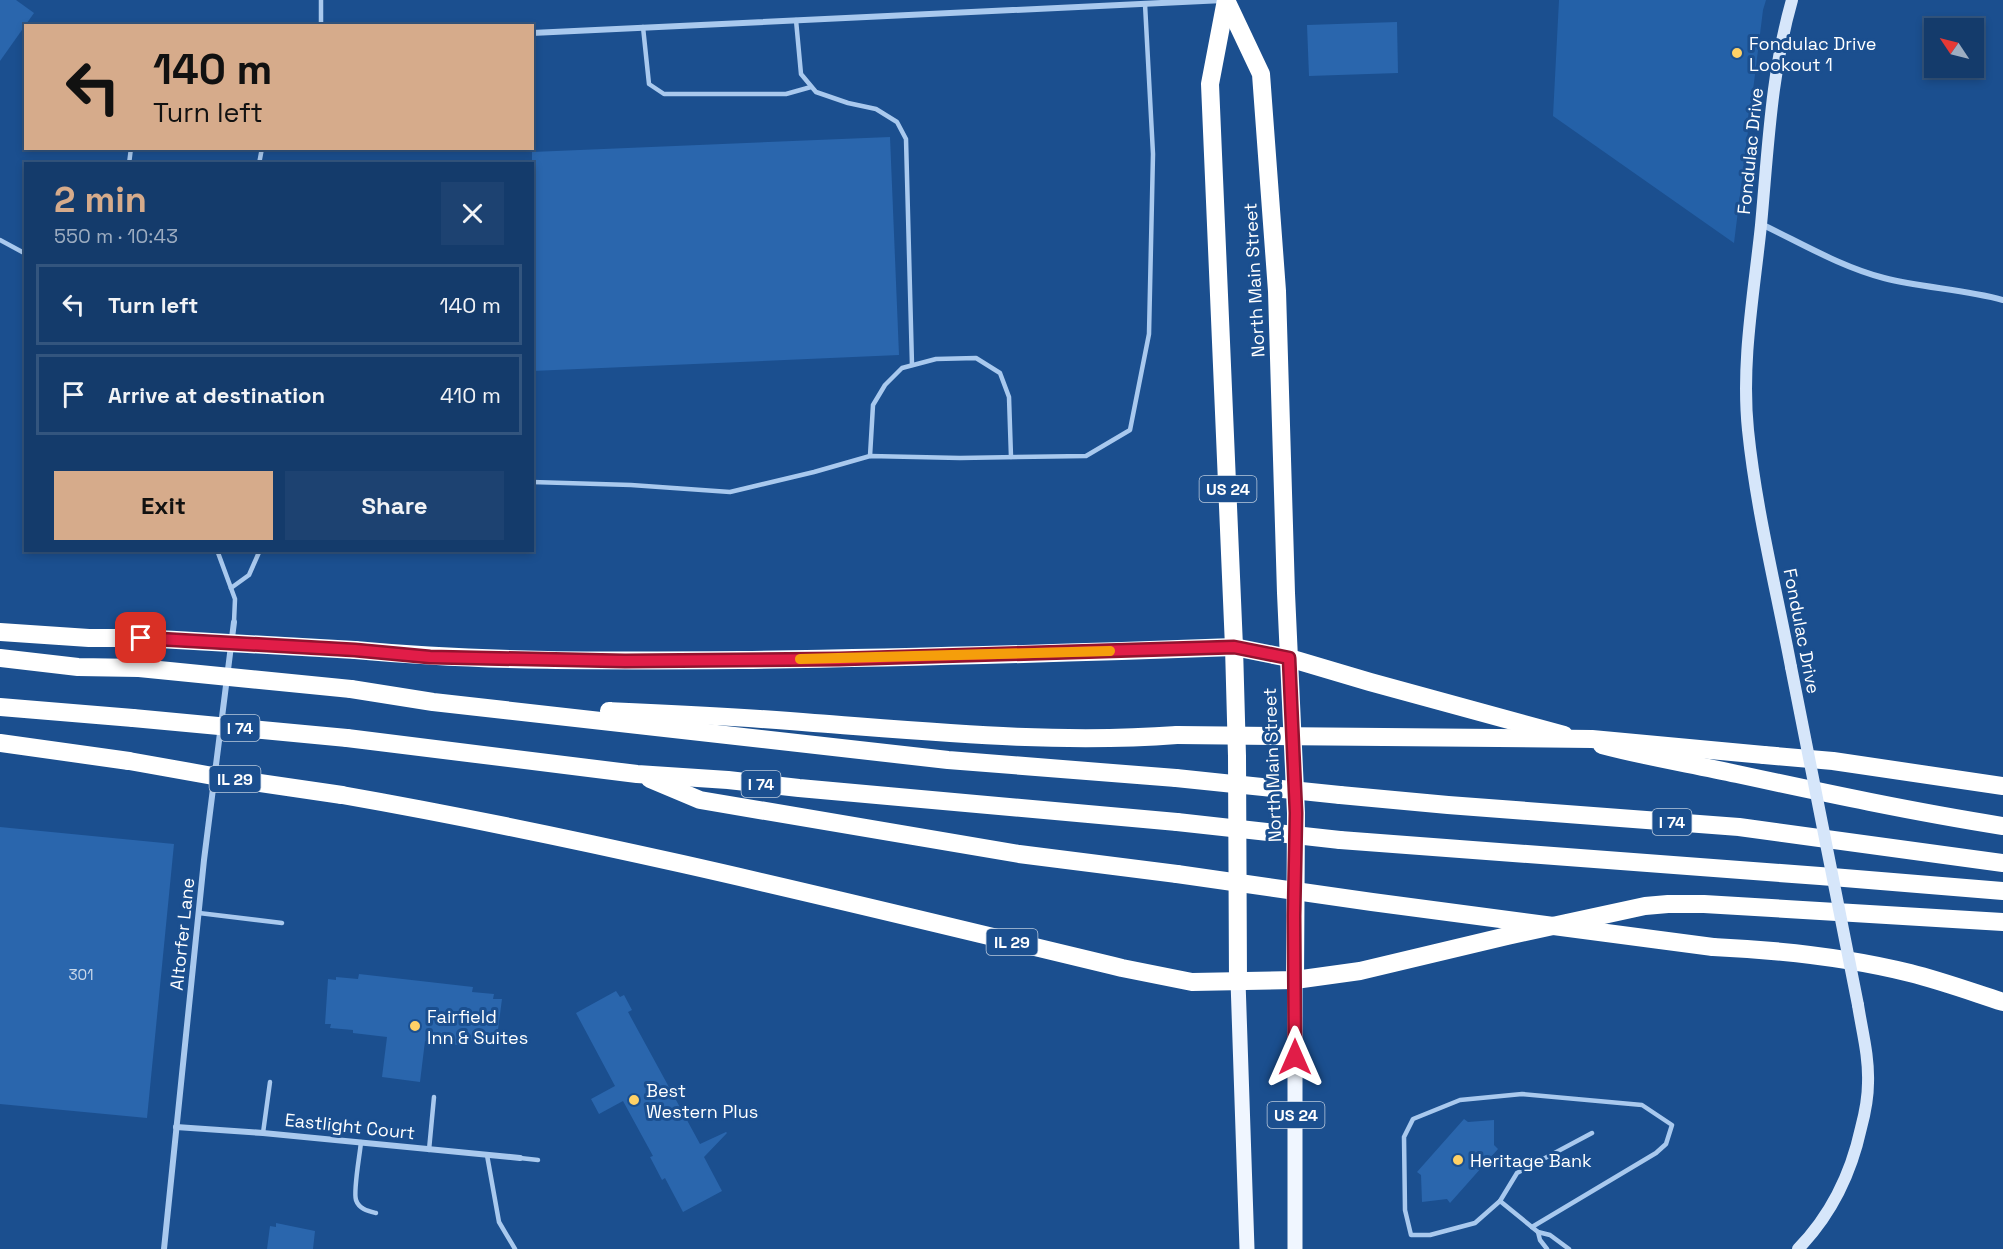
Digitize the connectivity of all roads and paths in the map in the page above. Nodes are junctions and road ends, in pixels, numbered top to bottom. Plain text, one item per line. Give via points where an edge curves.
1 (321, 0) edge
2 (1225, 0) edge
3 (1792, 0) edge
4 (1145, 4) junction
5 (796, 20) junction
6 (321, 24) edge
7 (643, 27) junction
8 (534, 33) edge
9 (812, 87) junction
10 (1761, 224) junction
11 (0, 240) edge
12 (24, 253) edge
13 (2003, 300) edge
14 (912, 365) junction
15 (870, 456) junction
16 (1011, 457) junction
17 (534, 482) edge
18 (218, 552) edge
19 (259, 552) edge
20 (231, 588) junction
21 (234, 622) joint
22 (0, 632) edge
23 (1234, 647) junction
24 (0, 658) edge
25 (1289, 658) junction
26 (433, 702) junction
27 (0, 707) edge
28 (0, 743) edge
29 (637, 774) junction
30 (2003, 786) edge
31 (2003, 826) edge
32 (2003, 863) edge
33 (2003, 891) edge
34 (199, 913) junction
35 (2003, 922) edge
36 (282, 923) dead end
37 (1295, 980) junction
38 (1238, 981) junction
39 (2003, 1002) edge
40 (270, 1082) dead end
41 (434, 1097) dead end
42 (176, 1127) junction
43 (263, 1133) junction
44 (1592, 1133) dead end
45 (361, 1142) junction
46 (429, 1150) junction
47 (487, 1155) junction
48 (520, 1158) joint
49 (538, 1160) dead end
50 (1500, 1200) junction
51 (376, 1213) dead end
52 (1532, 1227) junction
53 (1538, 1233) junction
54 (164, 1249) edge
55 (515, 1249) edge
56 (1247, 1249) edge
57 (1295, 1249) edge
58 (1547, 1249) edge
59 (1569, 1249) edge
60 (1798, 1249) edge

1 - 6 lane
2 - 4 street
2 - 23 highway, North Main Street / US 24 via 1210,84
2 - 25 highway, North Main Street / US 24 via 1261,74 1277,302
3 - 10 street, Fondulac Drive via 1772,94
4 - 5 street
4 - 16 lane via 1153,154 1149,334 1130,430 1086,456
5 - 7 street
5 - 9 lane via 801,74
7 - 8 street
7 - 9 lane via 649,84 664,93 786,94
9 - 14 lane via 826,96 876,109 897,122 906,139
10 - 13 street via 1881,277
10 - 60 street, Fondulac Drive, bridge via 1747,364 1752,466 1858,1005 1868,1081 1868,1099 1850,1170 1822,1221
11 - 12 lane
14 - 15 lane via 902,368 885,385 873,405
14 - 16 lane via 936,358 976,358 1000,373 1010,397
15 - 16 lane
15 - 17 lane via 730,492
18 - 20 lane
19 - 20 lane via 249,575
20 - 21 lane via 235,599
21 - 34 street, Altorfer Lane
22 - 23 highway, bridge via 442,658 625,661
23 - 25 highway
23 - 38 highway, North Main Street / US 24
24 - 26 highway, I 74, bridge via 351,689
25 - 31 highway via 1629,752
25 - 37 highway, North Main Street / US 24 via 1296,813
26 - 30 highway, bridge via 738,717 967,734 1592,739 1833,761
26 - 32 highway, I 74, bridge via 948,760 1739,827
27 - 29 highway, I 74, bridge via 346,738
28 - 38 highway, IL 29, bridge via 129,760 450,814 617,849 1122,968 1191,982
29 - 33 highway, I 74, bridge via 1340,840
29 - 39 highway, bridge via 700,800 1019,854 1713,947 1821,956 1930,979
34 - 36 lane
34 - 42 street, Altorfer Lane
35 - 37 highway via 1704,904 1650,905 1360,971
37 - 38 highway
37 - 57 main road, North Main Street / US 24
38 - 56 main road, North Main Street / US 24
40 - 43 lane
41 - 46 lane
42 - 43 street, Eastlight Court
42 - 54 street, Altorfer Lane
43 - 45 street, Eastlight Court
44 - 50 lane via 1517,1173
45 - 46 street, Eastlight Court
45 - 51 lane via 356,1201 365,1210
46 - 47 street, Eastlight Court
47 - 48 street, Eastlight Court
47 - 55 lane via 499,1222
48 - 49 lane
50 - 52 lane
50 - 52 lane via 1475,1223 1430,1236 1411,1235 1406,1210 1404,1137 1413,1119 1460,1100 1522,1094 1642,1105 1672,1125 1666,1144 1656,1153
52 - 53 lane
53 - 58 lane
53 - 59 lane via 1550,1235

